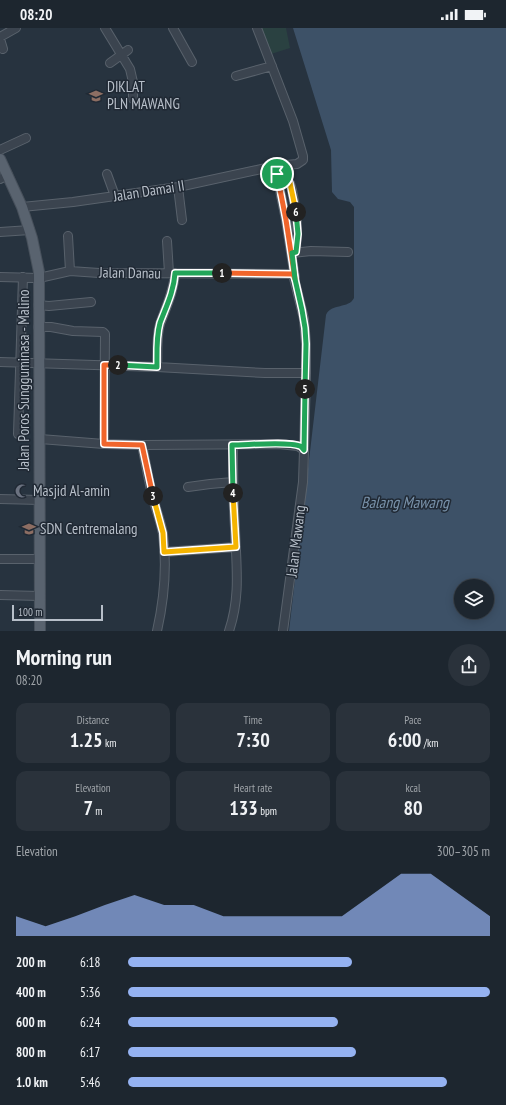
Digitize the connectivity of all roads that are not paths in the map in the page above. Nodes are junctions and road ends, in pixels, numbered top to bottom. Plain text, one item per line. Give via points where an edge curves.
1 (16, 28) edge
2 (105, 28) edge
3 (173, 28) edge
4 (257, 28) edge
5 (0, 38) edge
6 (3, 49) dead end
7 (125, 52) junction
8 (192, 62) dead end
9 (110, 63) dead end
10 (272, 66) junction
11 (236, 76) dead end
12 (133, 99) dead end
13 (26, 138) dead end
14 (0, 150) edge
15 (0, 159) edge
16 (276, 170) junction
17 (107, 174) dead end
18 (4, 177) edge
19 (178, 187) junction
20 (115, 196) junction
21 (22, 207) junction
22 (182, 220) dead end
23 (30, 230) junction
24 (0, 232) edge
25 (68, 236) dead end
26 (167, 241) dead end
27 (346, 252) dead end
28 (294, 253) junction
29 (70, 271) junction
30 (172, 273) junction
31 (294, 276) junction
32 (0, 277) edge
33 (23, 277) junction
34 (39, 278) junction
35 (92, 302) dead end
36 (38, 305) junction
37 (38, 327) junction
38 (0, 362) edge
39 (21, 362) junction
40 (39, 362) junction
41 (104, 365) junction
42 (157, 367) junction
43 (306, 373) junction
44 (18, 434) dead end
45 (40, 439) junction
46 (104, 444) junction
47 (142, 445) junction
48 (232, 445) junction
49 (304, 450) junction
50 (233, 482) junction
51 (188, 487) dead end
52 (0, 499) edge
53 (40, 500) junction
54 (236, 547) junction
55 (164, 552) junction
56 (0, 559) edge
57 (39, 559) junction
58 (0, 595) edge
59 (37, 595) junction
60 (40, 631) edge
61 (157, 631) edge
62 (229, 631) edge
63 (283, 631) edge

1 - 5 street
2 - 7 street
3 - 8 street
4 - 10 street
5 - 6 street
7 - 9 street
7 - 12 street via 132,76
10 - 11 street
10 - 16 street, Jalan Damai II via 303,156 300,163
13 - 14 street
15 - 18 main road, Jalan Poros Sungguminasa - Malino
16 - 19 street, Jalan Damai II via 241,173
16 - 28 street
16 - 28 street via 290,183 292,190 297,218
17 - 20 street
18 - 21 main road, Jalan Poros Sungguminasa - Malino
19 - 20 street, Jalan Damai II
19 - 22 street
20 - 21 street, Jalan Damai II
21 - 23 main road, Jalan Poros Sungguminasa - Malino
23 - 24 street
23 - 34 main road, Jalan Poros Sungguminasa - Malino
25 - 29 street
26 - 30 street
27 - 28 street
28 - 31 street, Jalan Mawang
29 - 30 street, Jalan Danau
29 - 34 street, Jalan Danau
30 - 31 street, Jalan Danau
30 - 42 street via 172,291 160,325
31 - 43 street, Jalan Mawang via 304,324
32 - 33 street, Jalan Danau
33 - 34 street, Jalan Danau
33 - 39 street
34 - 36 main road, Jalan Poros Sungguminasa - Malino
35 - 36 street
36 - 37 main road, Jalan Poros Sungguminasa - Malino
37 - 40 main road, Jalan Poros Sungguminasa - Malino
37 - 41 street via 104,332
38 - 39 street
39 - 40 street
39 - 44 street
40 - 41 street
40 - 45 main road, Jalan Poros Sungguminasa - Malino
41 - 42 street
41 - 46 street
42 - 43 street
43 - 49 street, Jalan Mawang
45 - 46 street
45 - 53 main road, Jalan Poros Sungguminasa - Malino
46 - 47 street
47 - 48 street
47 - 55 street via 161,526
48 - 49 street via 295,445
48 - 50 street
49 - 63 street, Jalan Mawang via 303,482
50 - 51 street
50 - 54 street
52 - 53 street
53 - 57 main road, Jalan Poros Sungguminasa - Malino
54 - 55 street
54 - 62 street via 237,596
55 - 61 street via 162,603
56 - 57 street
57 - 59 main road, Jalan Poros Sungguminasa - Malino
58 - 59 street
59 - 60 main road, Jalan Poros Sungguminasa - Malino

